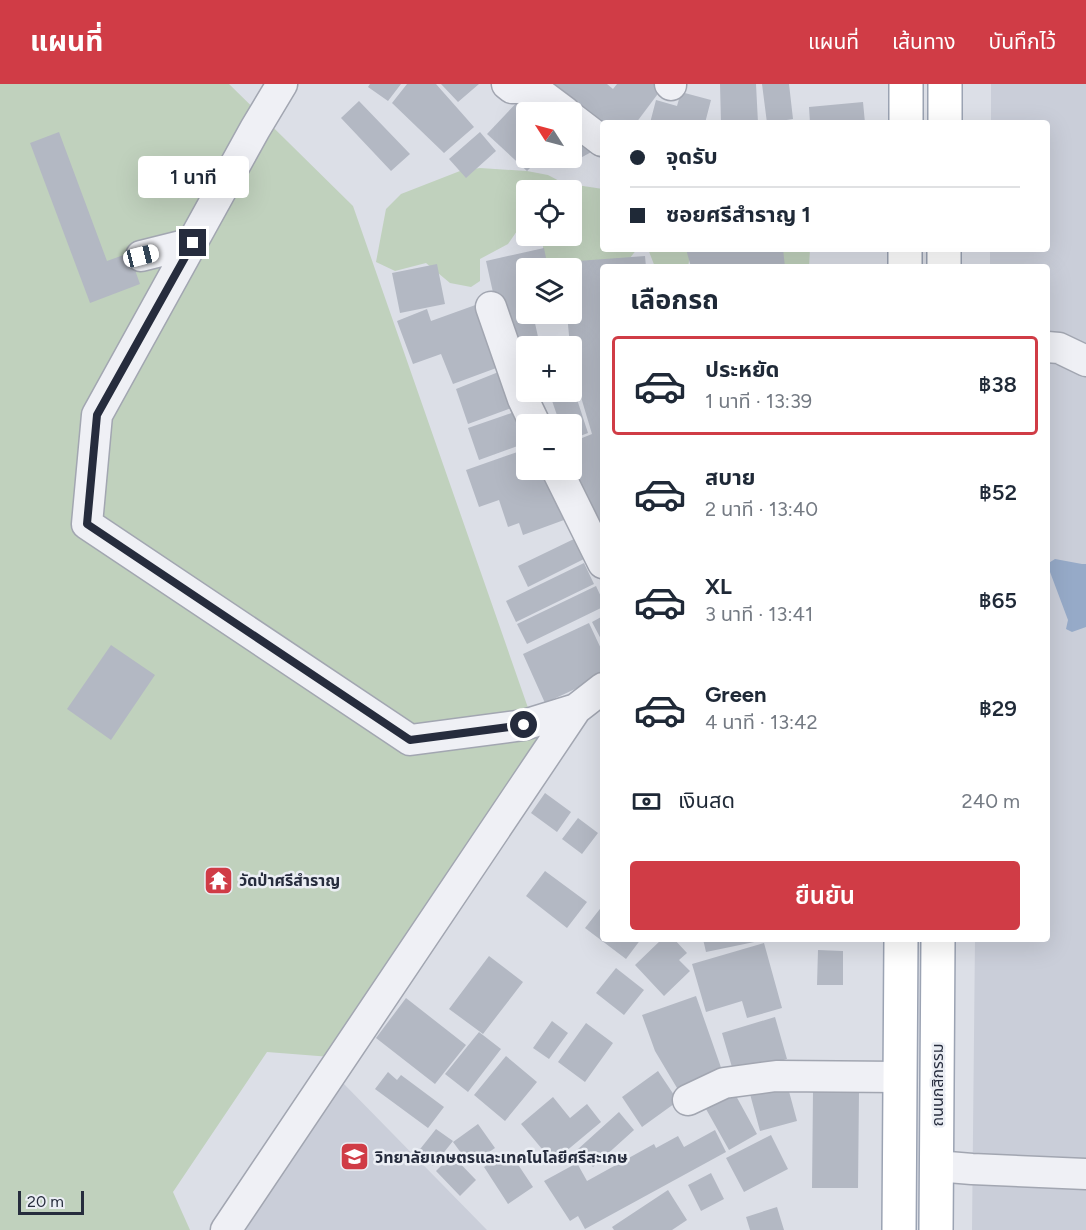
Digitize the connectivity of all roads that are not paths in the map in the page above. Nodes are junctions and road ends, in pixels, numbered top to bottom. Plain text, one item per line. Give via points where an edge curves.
1 (282, 84) edge
2 (507, 84) edge
3 (906, 84) edge
4 (945, 84) edge
5 (552, 102) edge
6 (906, 120) edge
7 (945, 120) edge
8 (582, 126) edge
9 (600, 139) edge
10 (193, 243) junction
11 (141, 256) dead end
12 (491, 307) dead end
13 (1050, 347) edge
14 (1086, 360) edge
15 (530, 414) edge
16 (562, 480) edge
17 (600, 557) edge
18 (600, 690) edge
19 (576, 709) junction
20 (901, 942) edge
21 (938, 942) edge
22 (900, 1077) junction
23 (688, 1100) dead end
24 (936, 1166) junction
25 (1086, 1174) edge
26 (226, 1230) edge
27 (899, 1230) edge
28 (936, 1230) edge

1 - 10 street
2 - 5 street via 512,88 533,88
3 - 6 main road
4 - 7 main road
8 - 9 street
10 - 11 street
10 - 19 street via 97,415 87,524 410,740 524,725
12 - 15 street
13 - 14 street
16 - 17 street
18 - 19 street
19 - 26 street
20 - 22 main road
21 - 24 main road, ถนนกสิกรรม
22 - 23 street via 776,1076 724,1083
22 - 27 main road
24 - 25 street
24 - 28 main road, ถนนกสิกรรม

